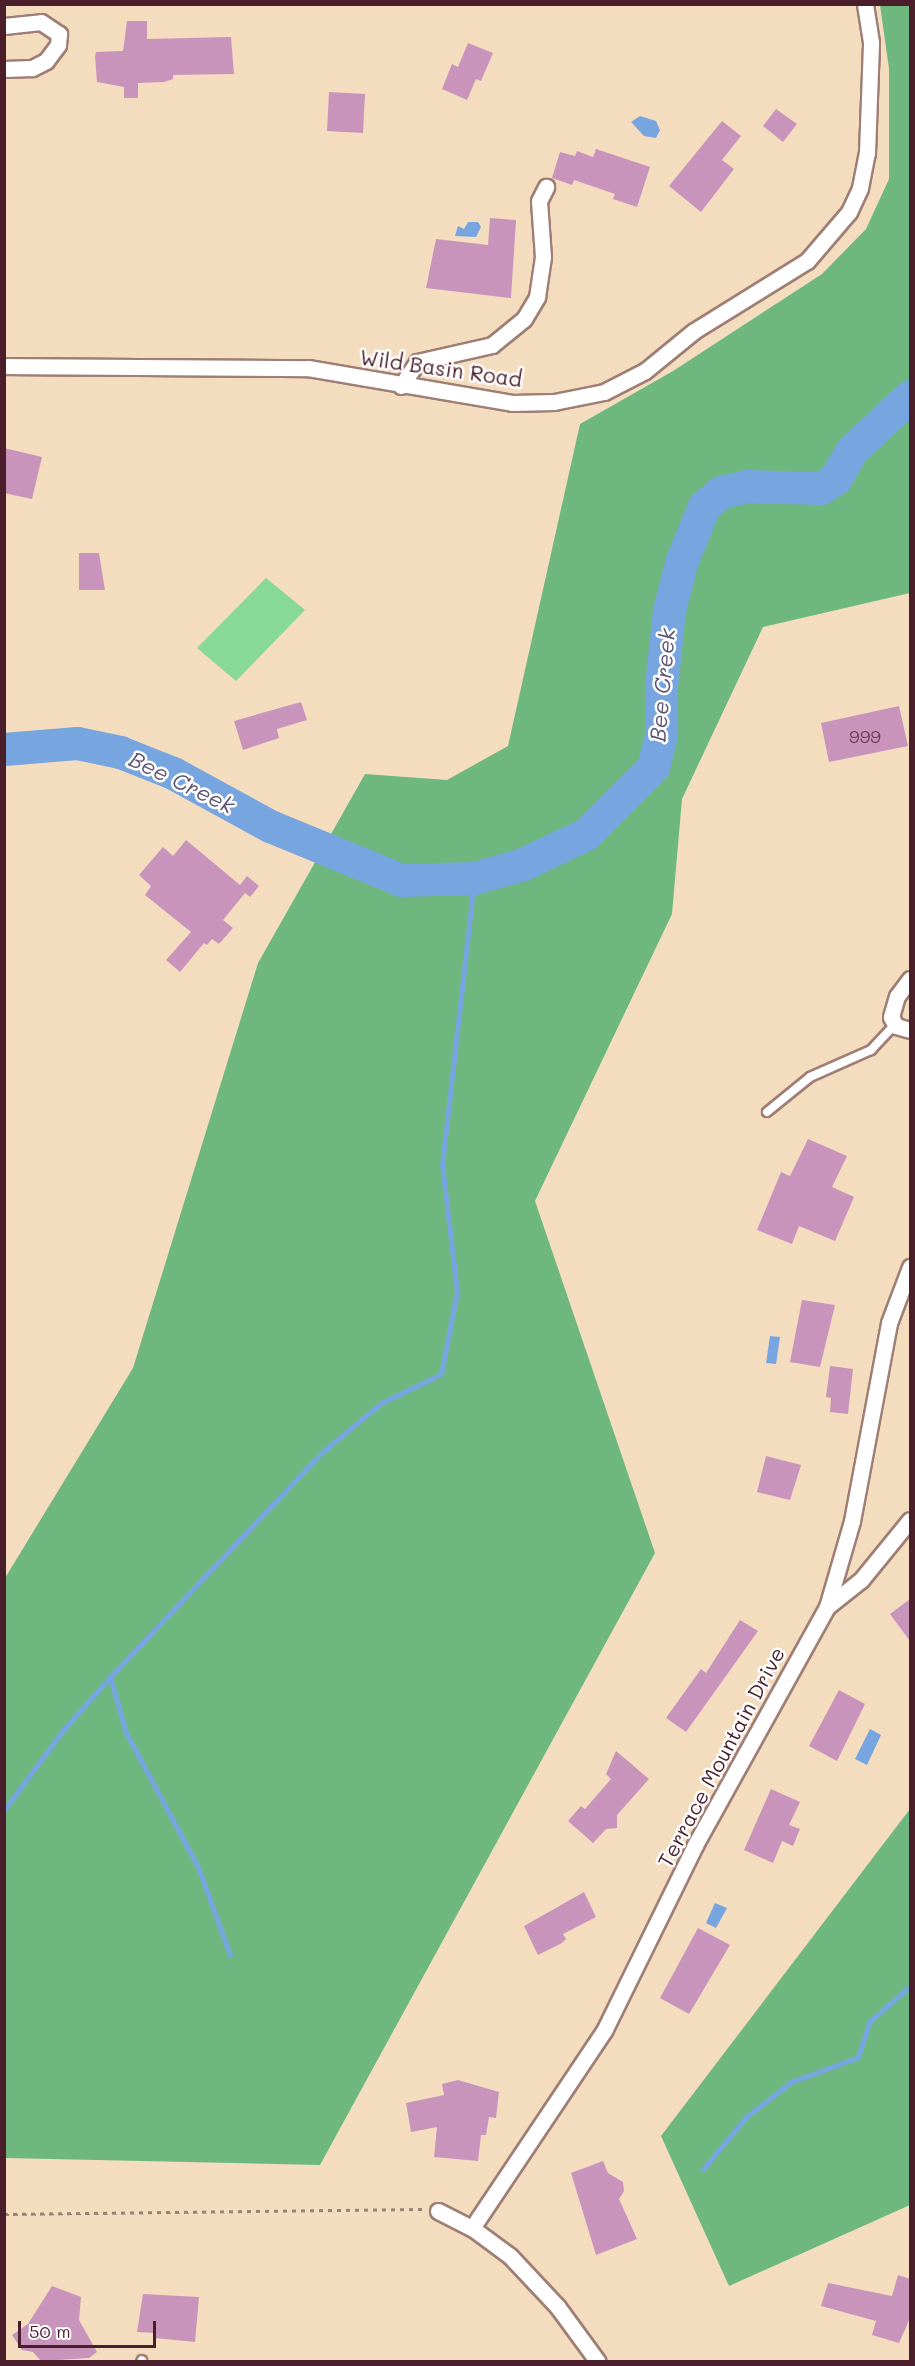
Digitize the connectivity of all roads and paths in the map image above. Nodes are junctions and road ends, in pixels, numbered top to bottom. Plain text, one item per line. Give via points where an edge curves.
1 (865, 4) edge
2 (4, 26) edge
3 (4, 69) edge
4 (546, 187) dead end
5 (4, 366) edge
6 (401, 386) junction
7 (910, 979) edge
8 (895, 1024) junction
9 (910, 1030) edge
10 (766, 1112) dead end
11 (910, 1267) edge
12 (910, 1520) edge
13 (827, 1607) junction
14 (438, 2211) joint
15 (4, 2214) edge
16 (472, 2228) junction
17 (598, 2361) edge

1 - 6 street, Wild Basin Road via 871,42 871,98 860,188 842,222 807,261 694,331 645,371 604,392 554,402 512,403
2 - 3 street via 41,22 59,34 58,45 46,61 32,68
4 - 6 street via 539,201 543,257 537,297 524,319 492,345 417,362
5 - 6 street, Wild Basin Road via 308,368
7 - 8 street via 897,996 891,1017
8 - 9 street
8 - 10 lane via 871,1050 810,1077
11 - 13 street, Terrace Mountain Drive via 889,1323 854,1512
12 - 13 street via 861,1580
13 - 16 street, Terrace Mountain Drive via 695,1845 605,2029
14 - 15 path via 401,2207
14 - 16 street
16 - 17 street via 510,2256 557,2306

